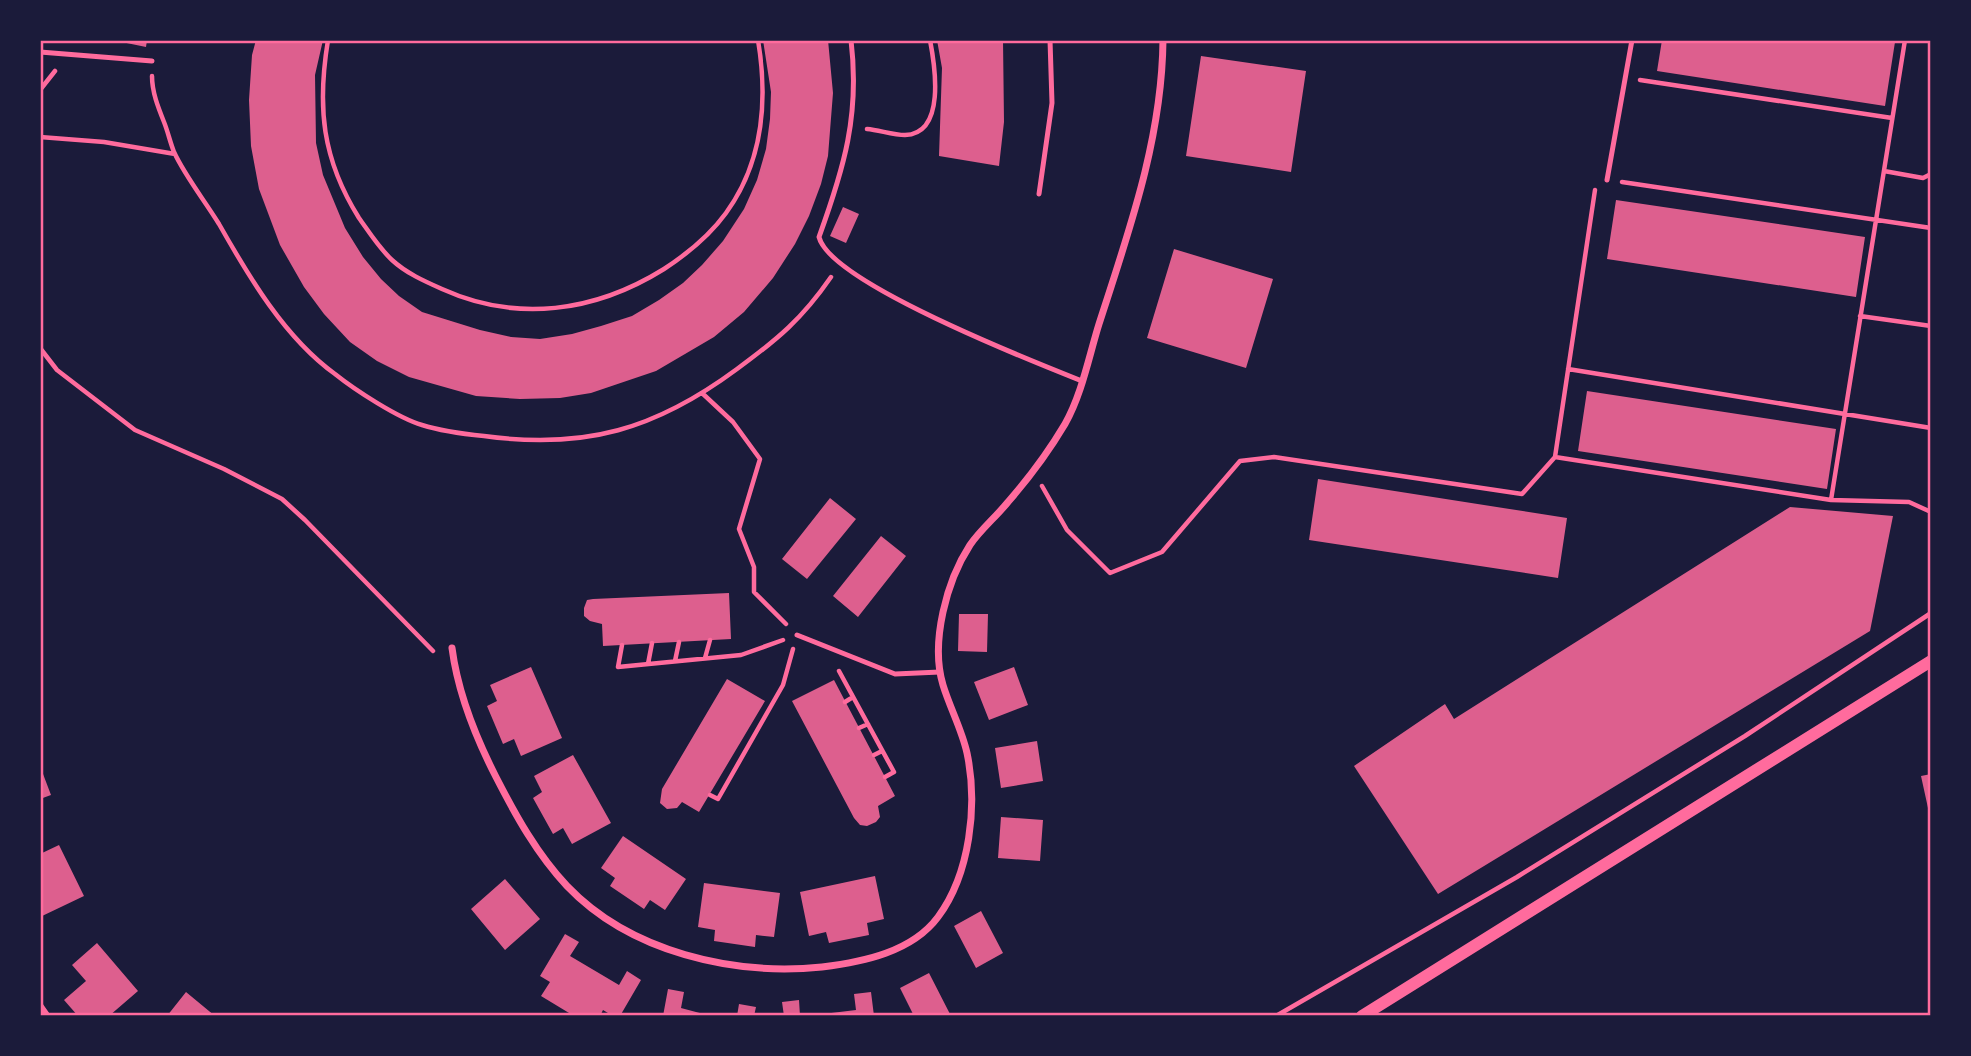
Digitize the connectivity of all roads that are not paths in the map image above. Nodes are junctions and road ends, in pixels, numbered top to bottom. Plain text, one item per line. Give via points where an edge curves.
1 (851, 40) edge
2 (1050, 40) edge
3 (1163, 40) edge
4 (1632, 40) edge
5 (40, 52) edge
6 (152, 61) dead end
7 (1607, 180) road end
8 (1039, 194) dead end
9 (1082, 382) junction
10 (797, 635) road end
11 (453, 648) dead end
12 (1931, 661) edge
13 (940, 672) junction
14 (40, 1006) edge
15 (47, 1016) edge
16 (1362, 1016) edge

1 - 9 lane via 852,126 819,237 821,246 839,264 925,313
2 - 8 lane via 1052,103
3 - 9 street via 1163,78 1149,161
4 - 7 lane
5 - 6 lane
9 - 13 street via 1067,420 1034,471 970,546 952,581 942,616
10 - 13 lane via 895,674
11 - 13 street via 456,675 476,733 511,806 544,859 578,896 621,928 677,952 775,968 862,960 912,941 940,915 955,889 968,835 971,780 967,751
12 - 16 street
14 - 15 street

